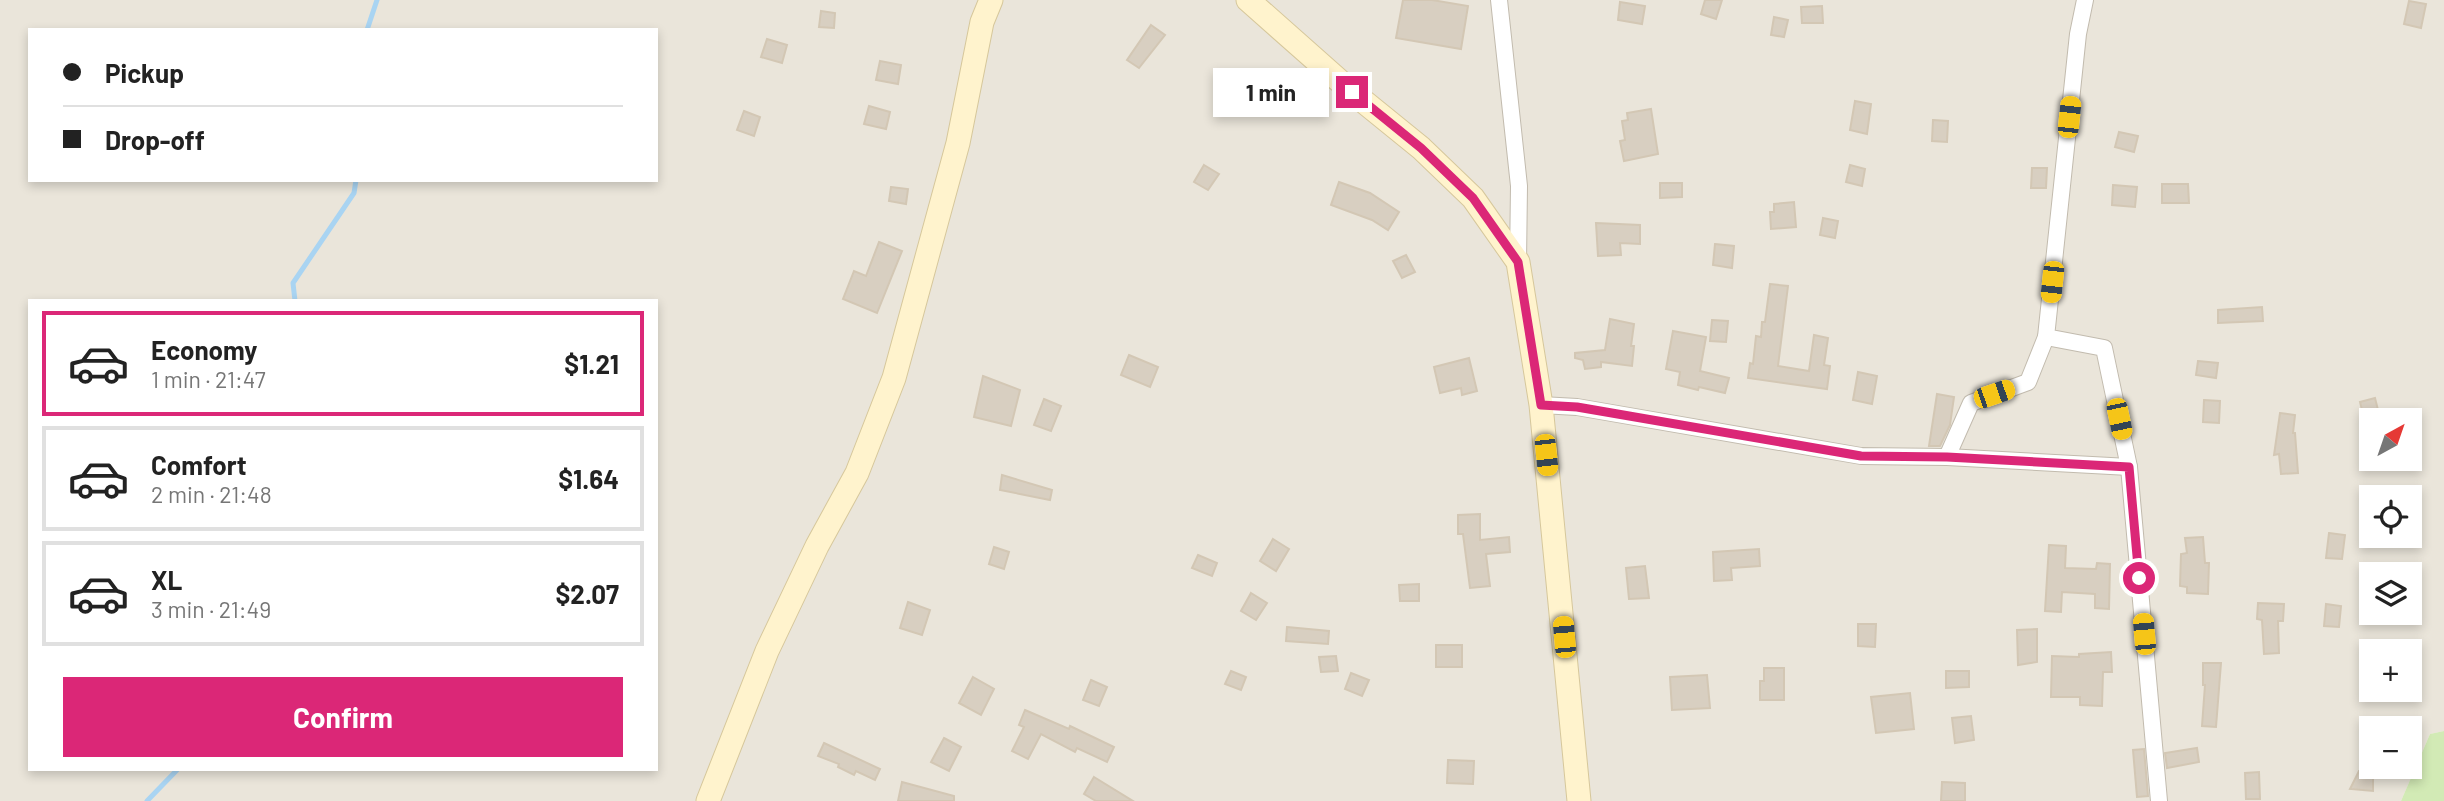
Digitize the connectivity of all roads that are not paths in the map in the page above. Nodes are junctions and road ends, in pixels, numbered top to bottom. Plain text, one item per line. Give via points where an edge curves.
1 (990, 0) edge
2 (1248, 0) edge
3 (1499, 0) edge
4 (2085, 0) edge
5 (1518, 262) junction
6 (2046, 337) junction
7 (1541, 405) junction
8 (1947, 457) junction
9 (2129, 467) junction
10 (708, 801) edge
11 (1579, 801) edge
12 (2159, 801) edge

1 - 10 main road via 958,143 894,378 857,473 766,651
2 - 5 main road via 1473,198
3 - 5 street via 1519,186
4 - 6 street
5 - 7 main road
6 - 8 street via 2028,382 1972,403
6 - 9 street via 2104,348
7 - 8 street via 1577,407 1861,456
7 - 11 main road
8 - 9 street
9 - 12 street

